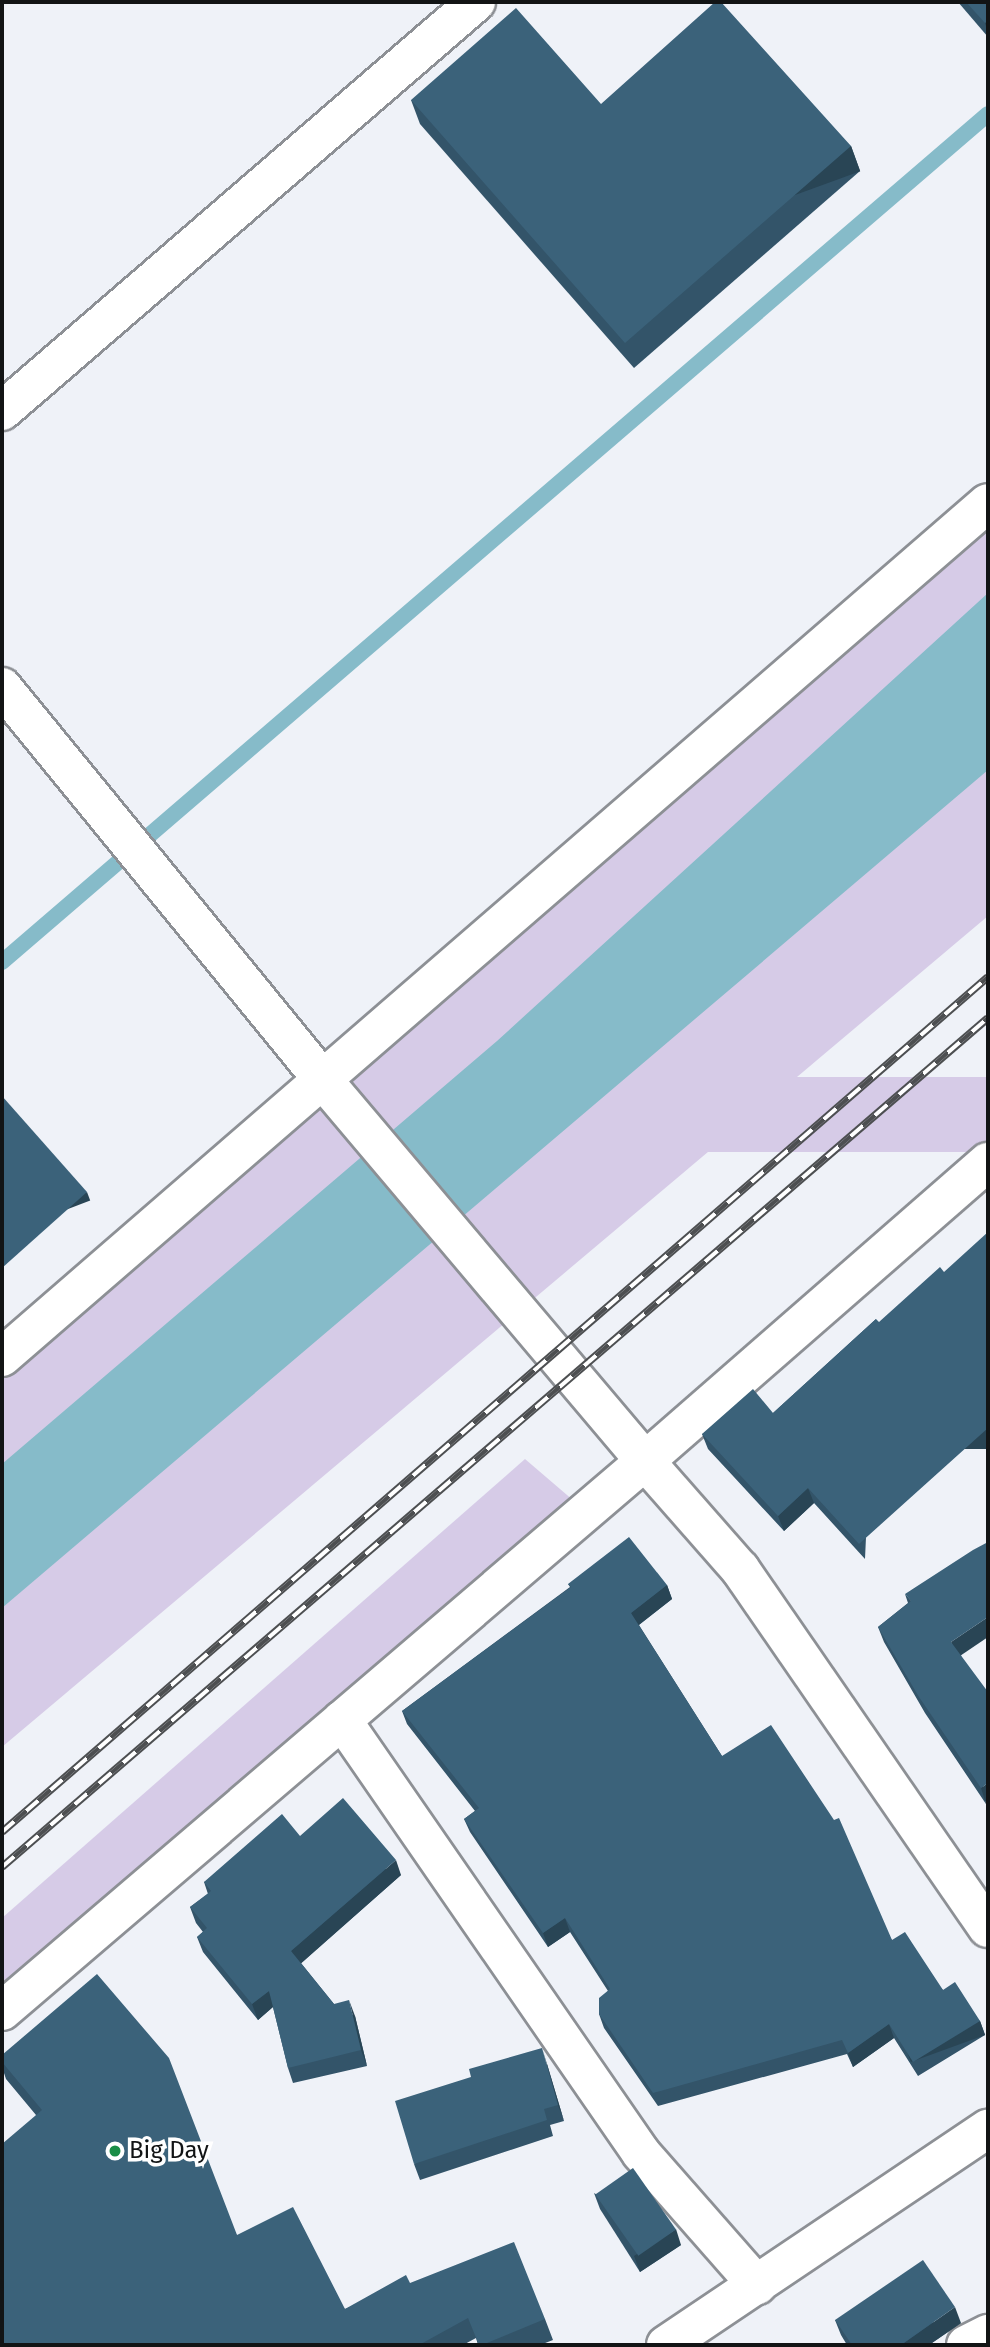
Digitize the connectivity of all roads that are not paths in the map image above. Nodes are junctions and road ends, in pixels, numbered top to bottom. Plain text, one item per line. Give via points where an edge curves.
1 (475, 2) edge
2 (2, 411) edge
3 (988, 503) edge
4 (2, 687) edge
5 (331, 1090) junction
6 (988, 1162) edge
7 (2, 1357) edge
8 (645, 1461) junction
9 (342, 1720) junction
10 (988, 1928) edge
11 (2, 2011) edge
12 (988, 2129) edge
13 (757, 2285) junction
14 (988, 2334) edge
15 (666, 2345) edge
16 (966, 2345) edge

1 - 2 street
3 - 5 street
4 - 5 street
5 - 7 street
5 - 8 street
6 - 8 street
8 - 9 street
8 - 10 street via 740,1569
9 - 11 street
9 - 13 street via 641,2153
12 - 13 street
13 - 15 street
14 - 16 street

